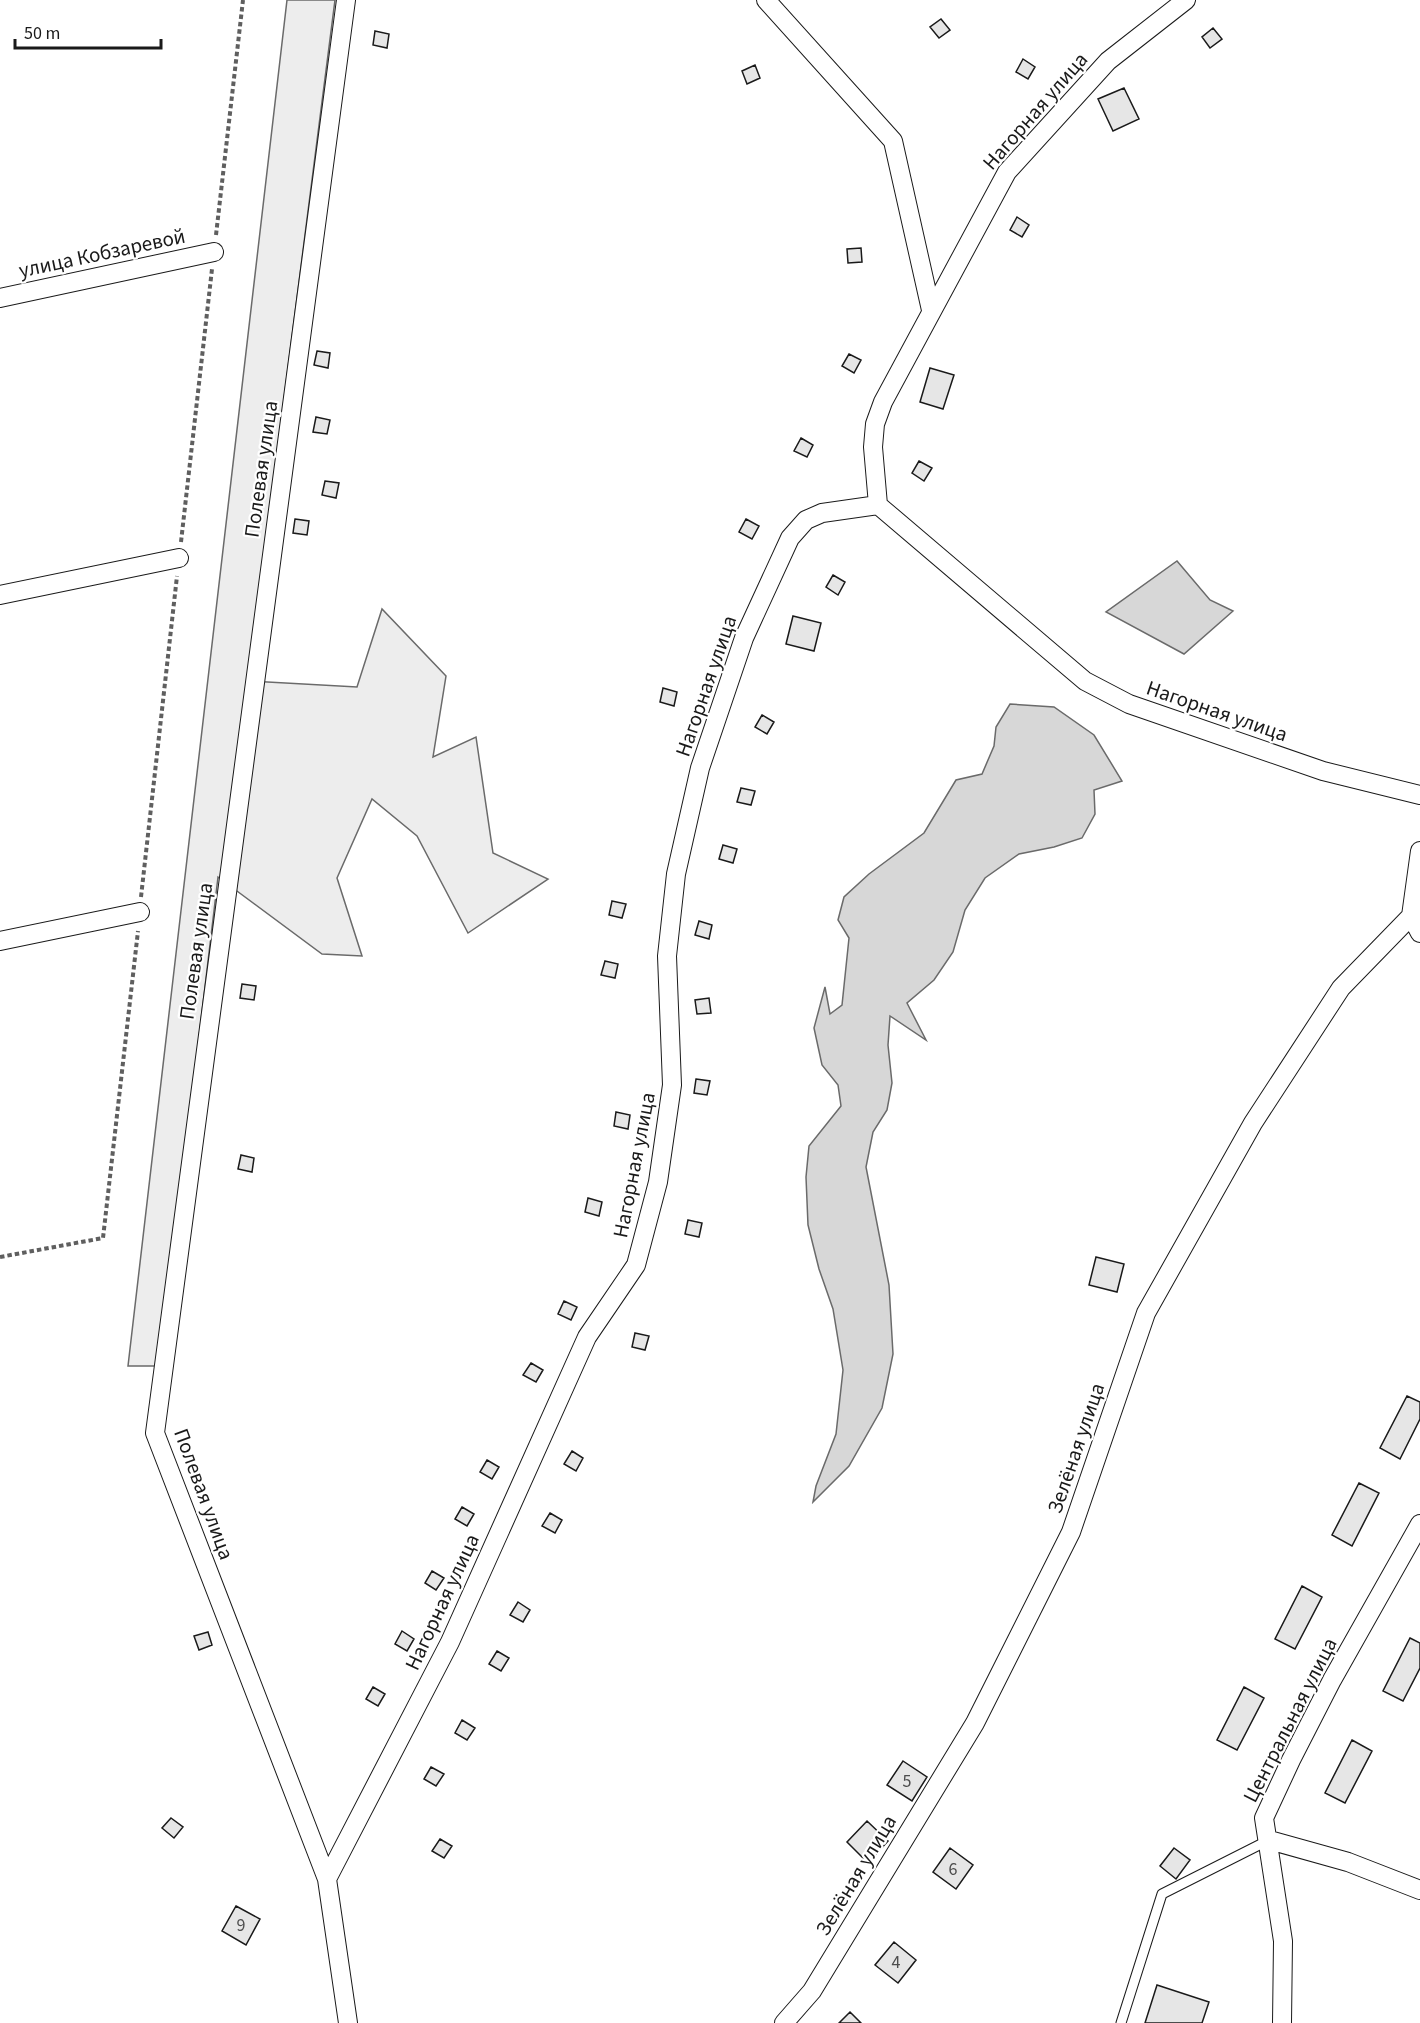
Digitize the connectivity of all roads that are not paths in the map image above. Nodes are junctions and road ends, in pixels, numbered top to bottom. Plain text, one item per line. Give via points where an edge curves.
1 (346, 0) edge
2 (766, 0) edge
3 (1186, 0) edge
4 (214, 252) road end
5 (0, 298) edge
6 (931, 309) junction
7 (878, 505) junction
8 (179, 558) road end
9 (0, 595) edge
10 (1420, 795) edge
11 (1420, 851) edge
12 (140, 912) road end
13 (1411, 916) junction
14 (1420, 933) edge
15 (0, 941) edge
16 (1420, 1524) edge
17 (1269, 1840) junction
18 (327, 1879) junction
19 (1420, 1890) edge
20 (348, 2023) edge
21 (784, 2023) edge
22 (1121, 2023) edge
23 (1282, 2023) edge

1 - 18 street, Полевая улица via 155,1433
2 - 6 street via 893,141
3 - 6 street, Нагорная улица via 1108,61 1007,172
4 - 5 street, улица Кобзаревой
6 - 7 street, Нагорная улица via 875,424
7 - 10 street, Нагорная улица via 1085,681 1129,704 1323,771
7 - 18 street, Нагорная улица via 822,513 806,520 790,538 744,638 700,768 676,874 667,957 672,1085 658,1182 636,1265 587,1337 450,1642
8 - 9 street
11 - 13 street
12 - 15 street
13 - 14 street
13 - 21 street, Зелёная улица via 1341,988 1247,1133 1146,1313 1071,1532 975,1723 818,1981
16 - 17 street, Центральная улица via 1290,1760 1264,1818
17 - 19 street via 1348,1862
17 - 22 lane via 1162,1894
17 - 23 street, Центральная улица via 1282,1941
18 - 20 street

